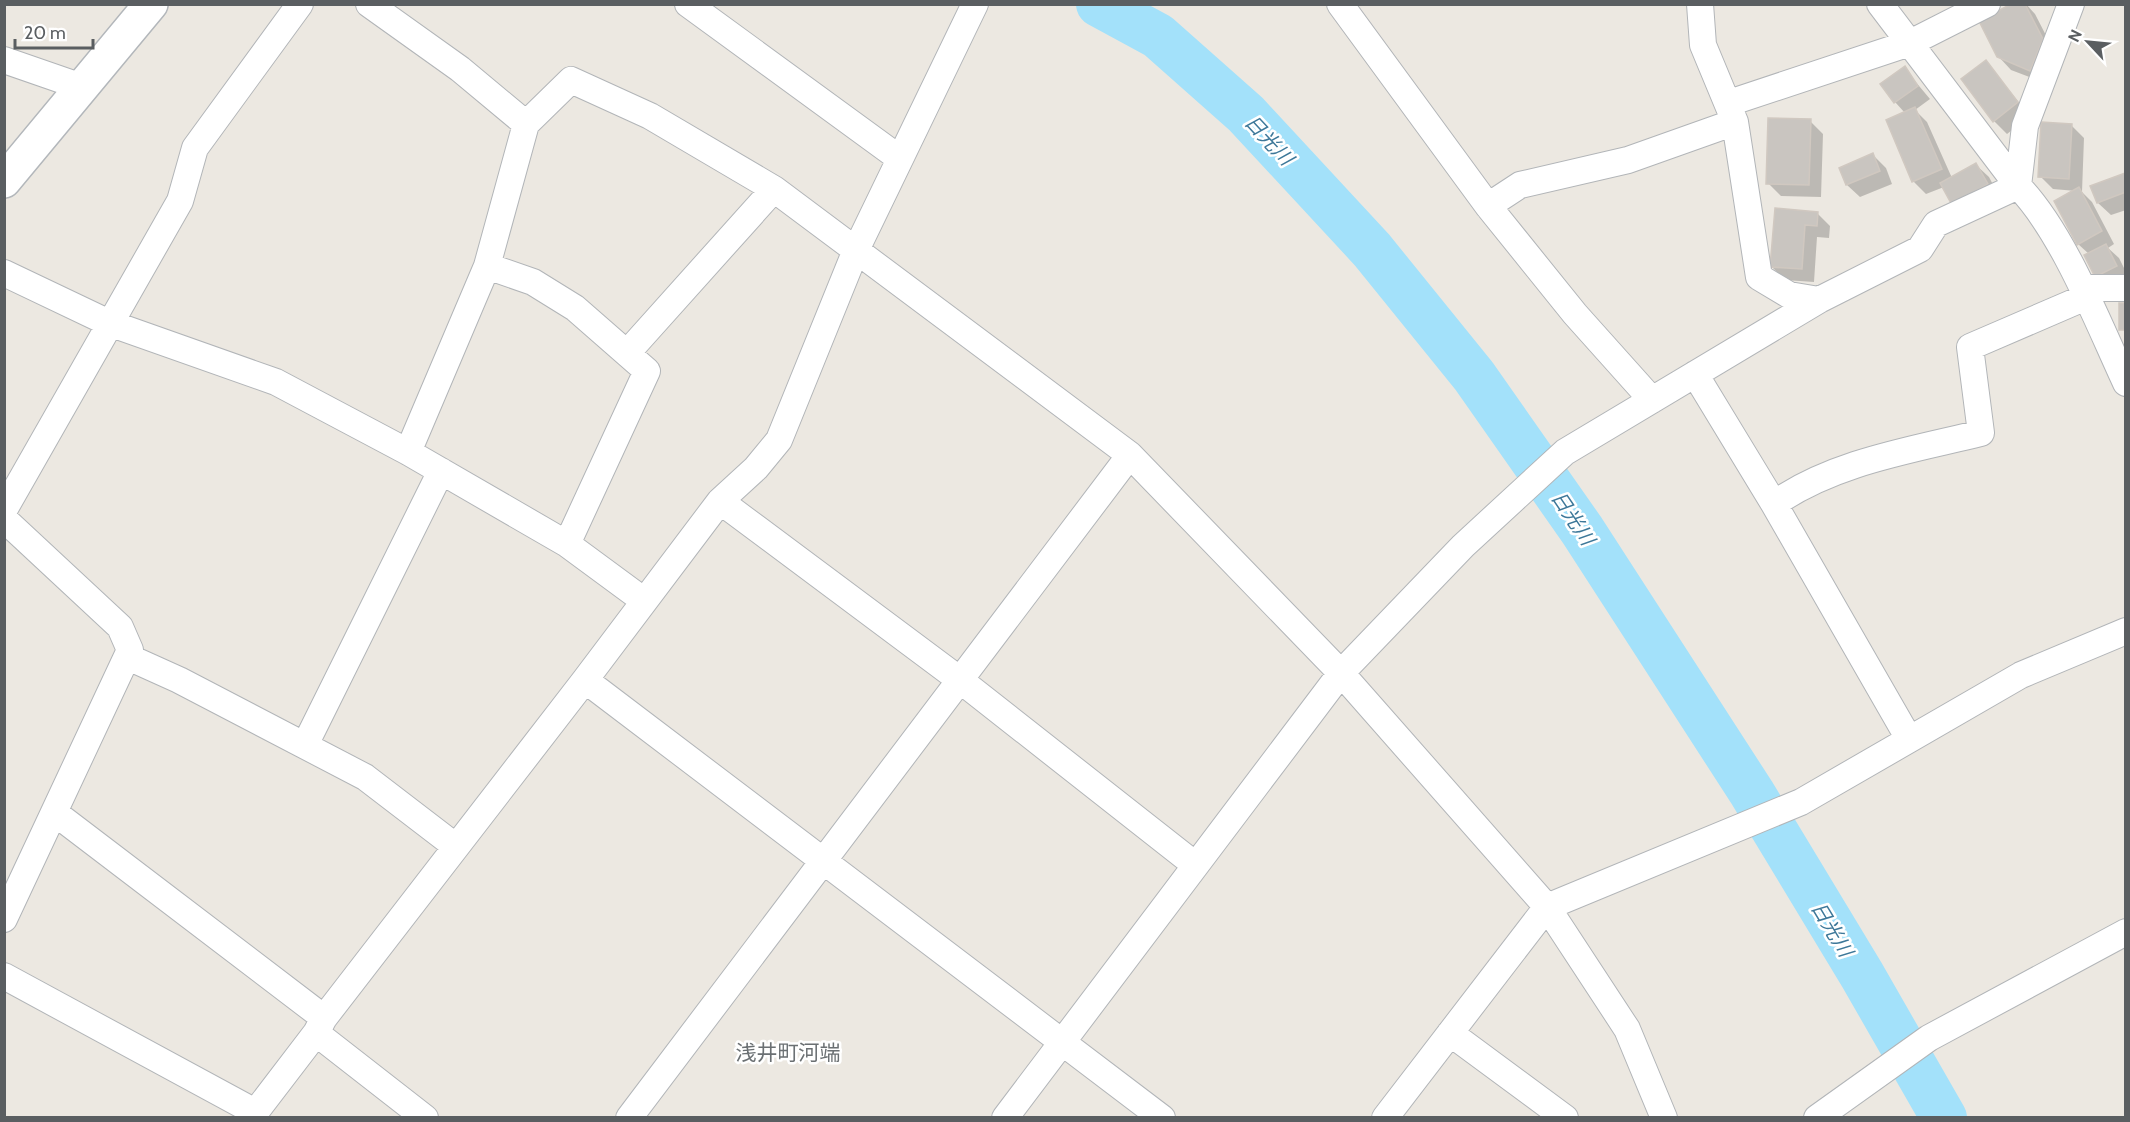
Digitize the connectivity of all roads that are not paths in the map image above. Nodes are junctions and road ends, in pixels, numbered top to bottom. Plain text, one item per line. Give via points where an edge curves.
1 (151, 4) edge
2 (300, 4) edge
3 (369, 4) edge
4 (688, 4) edge
5 (975, 4) edge
6 (1340, 4) edge
7 (1700, 4) edge
8 (1880, 4) edge
9 (1987, 4) edge
10 (2072, 4) edge
11 (1910, 42) junction
12 (4, 60) edge
13 (82, 87) junction
14 (1732, 112) junction
15 (526, 124) junction
16 (899, 158) junction
17 (4, 181) edge
18 (2018, 186) junction
19 (774, 189) junction
20 (1488, 206) junction
21 (856, 250) junction
22 (487, 266) junction
23 (4, 273) edge
24 (2126, 288) edge
25 (2084, 293) junction
26 (1819, 300) junction
27 (109, 323) junction
28 (627, 353) junction
29 (1695, 374) junction
30 (2126, 382) edge
31 (1652, 400) junction
32 (408, 452) junction
33 (1130, 455) junction
34 (441, 471) junction
35 (720, 501) junction
36 (1774, 504) junction
37 (4, 510) edge
38 (4, 519) edge
39 (567, 544) junction
40 (643, 600) junction
41 (2126, 631) edge
42 (128, 657) junction
43 (1341, 673) junction
44 (585, 680) junction
45 (960, 680) junction
46 (1909, 739) junction
47 (305, 745) junction
48 (55, 813) junction
49 (455, 846) junction
50 (824, 861) junction
51 (1194, 864) junction
52 (7, 905) edge
53 (1547, 908) junction
54 (2126, 932) edge
55 (4, 976) edge
56 (320, 1025) junction
57 (1450, 1033) junction
58 (1062, 1042) junction
59 (253, 1115) edge
60 (425, 1118) edge
61 (629, 1118) edge
62 (1005, 1118) edge
63 (1162, 1118) edge
64 (1384, 1118) edge
65 (1565, 1118) edge
66 (1664, 1118) edge
67 (1817, 1118) edge

1 - 13 main road
2 - 27 street via 195,148 180,201
3 - 15 street via 460,69
4 - 16 street
5 - 16 street
6 - 20 street
7 - 14 street via 1703,45
8 - 11 street
9 - 11 street
10 - 18 street via 2025,126
11 - 14 street
11 - 18 street
12 - 13 street
13 - 17 main road
14 - 20 street via 1628,160 1520,185
14 - 26 street via 1758,277 1789,295
15 - 19 street via 571,80 650,116
15 - 22 street
16 - 21 street
18 - 25 street via 2034,202
18 - 26 street via 1936,224 1920,249
19 - 21 street
19 - 28 street
20 - 31 street via 1575,314
21 - 33 street
21 - 35 street via 778,440 756,468
22 - 28 street via 533,282 575,308
22 - 32 street
23 - 27 street
24 - 25 street
25 - 30 street
25 - 36 street via 1970,347 1981,433 1866,462 1796,489
26 - 29 street
27 - 32 street via 276,382
27 - 37 street
28 - 39 street via 647,371
29 - 31 street
29 - 36 street
31 - 43 street via 1565,452 1463,546
32 - 34 street
33 - 43 street
33 - 45 street
34 - 39 street
34 - 47 street
35 - 40 street
35 - 45 street
36 - 46 street
38 - 42 street via 120,627 130,650
39 - 40 street
40 - 44 street
41 - 46 street via 2021,675
42 - 47 street
42 - 48 street
43 - 51 street
43 - 53 street
44 - 49 street
44 - 50 street
45 - 50 street
45 - 51 street
46 - 53 street via 1801,802
47 - 49 street via 365,777
48 - 52 street
48 - 56 street
49 - 56 street
50 - 58 street
50 - 61 street
51 - 58 street
53 - 57 street
53 - 66 street via 1627,1029
54 - 67 street via 1929,1038
55 - 59 street
56 - 59 street
56 - 60 street
57 - 64 street
57 - 65 street
58 - 62 street
58 - 63 street

